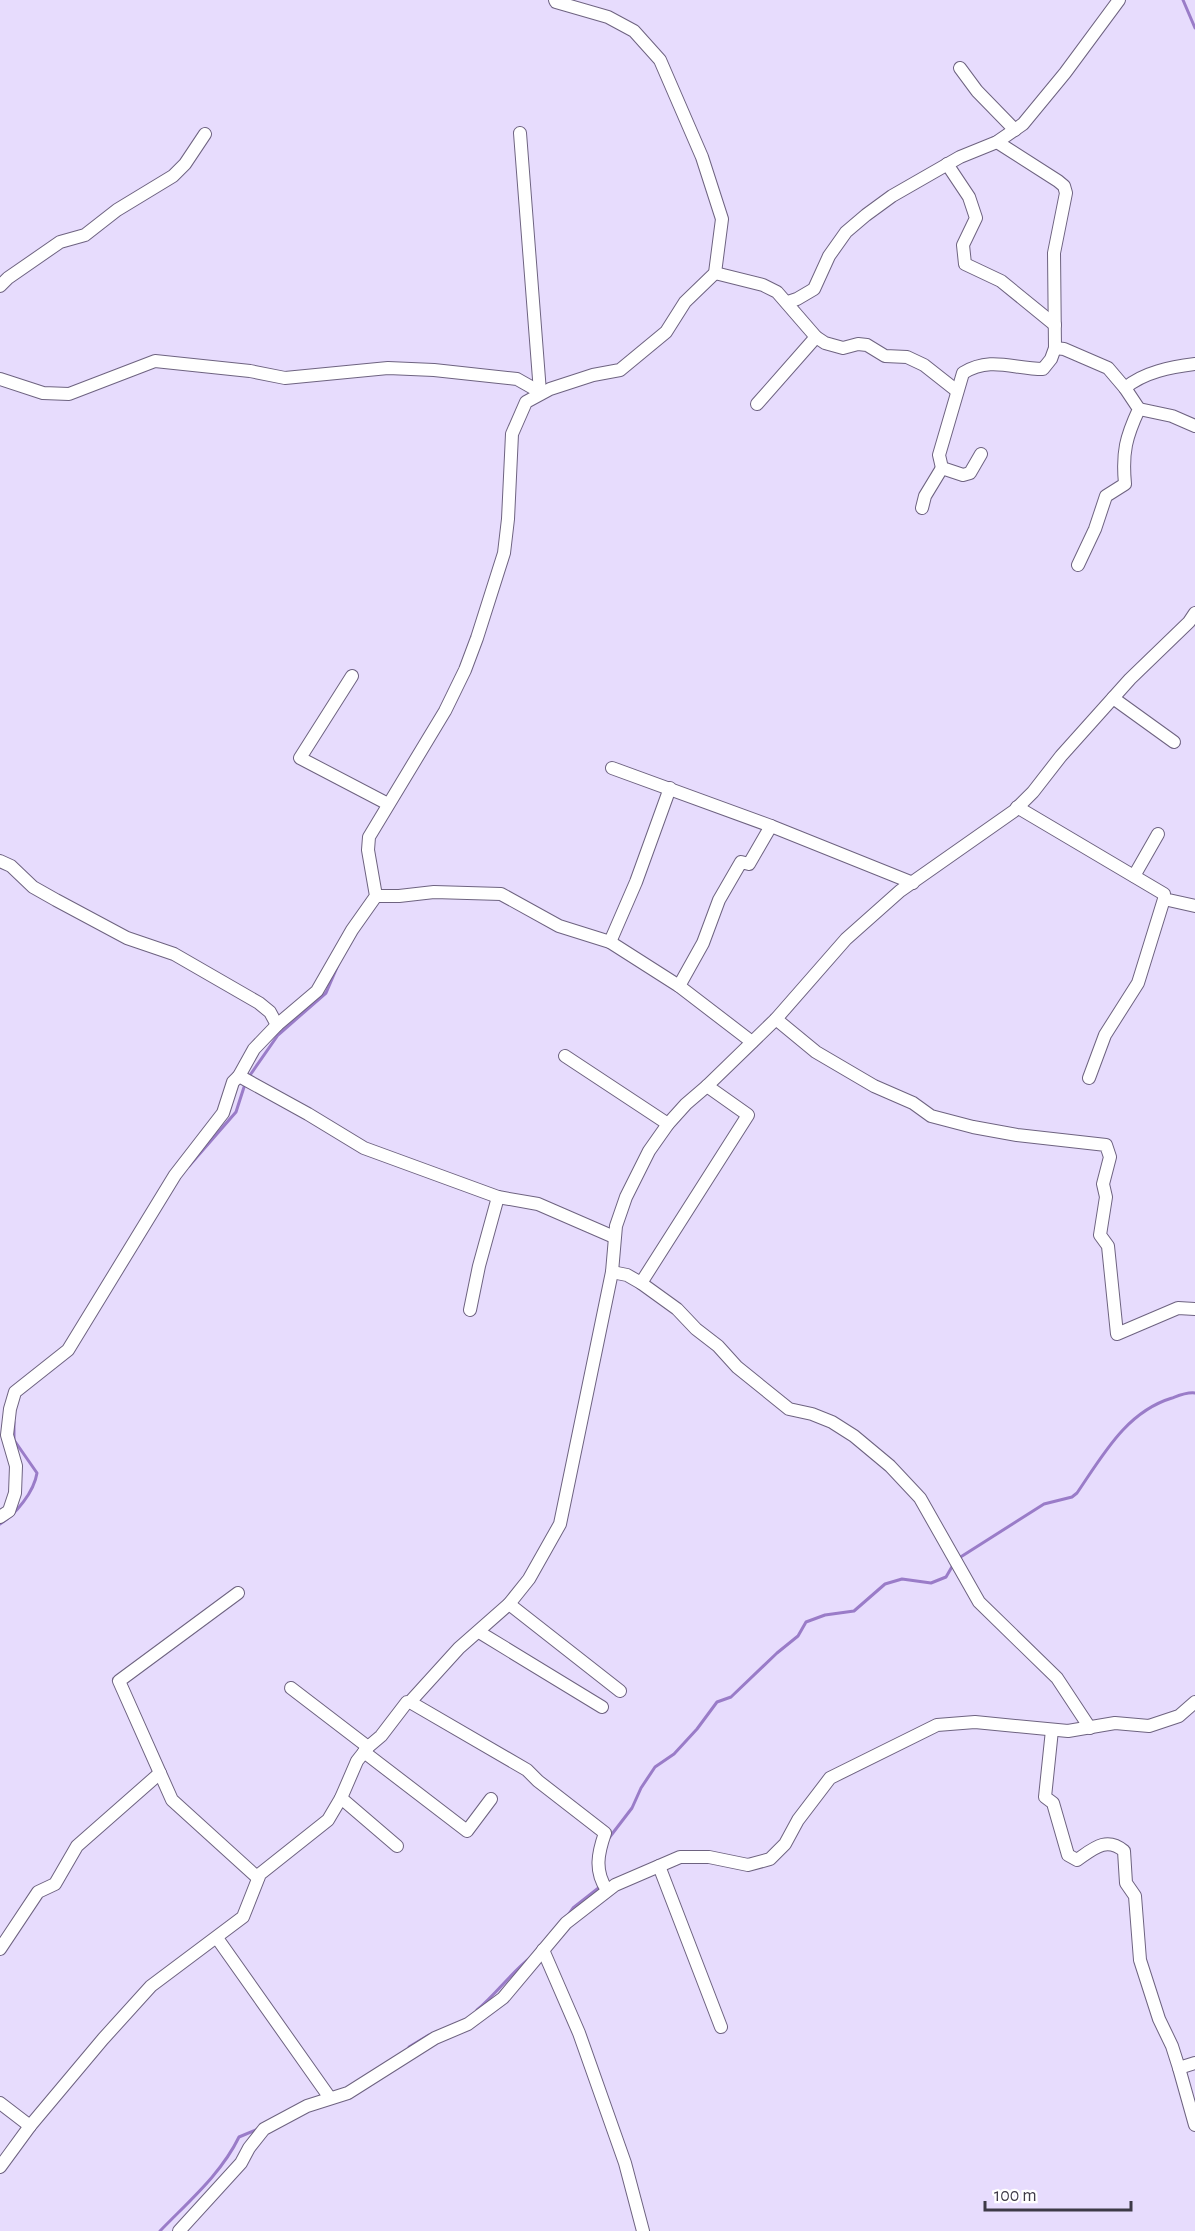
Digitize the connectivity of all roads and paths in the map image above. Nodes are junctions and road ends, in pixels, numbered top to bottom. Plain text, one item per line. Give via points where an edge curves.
1 (555, 0) edge
2 (1119, 0) edge
3 (960, 68) dead end
4 (1015, 130) junction
5 (520, 133) dead end
6 (205, 134) dead end
7 (997, 142) junction
8 (947, 164) junction
9 (715, 273) junction
10 (0, 286) edge
11 (788, 302) junction
12 (1055, 325) junction
13 (816, 337) junction
14 (1055, 348) junction
15 (1195, 364) edge
16 (0, 379) edge
17 (1125, 388) junction
18 (957, 392) junction
19 (540, 393) junction
20 (757, 404) dead end
21 (1139, 409) junction
22 (1195, 426) edge
23 (981, 454) dead end
24 (942, 468) junction
25 (922, 508) dead end
26 (1078, 565) dead end
27 (1195, 613) edge
28 (352, 676) dead end
29 (1113, 698) junction
30 (1174, 742) dead end
31 (612, 768) dead end
32 (670, 788) junction
33 (388, 804) junction
34 (1017, 807) junction
35 (771, 826) junction
36 (1158, 834) dead end
37 (0, 861) edge
38 (1134, 876) junction
39 (913, 883) junction
40 (376, 896) junction
41 (1164, 899) junction
42 (1195, 906) edge
43 (610, 942) junction
44 (679, 986) junction
45 (776, 1019) junction
46 (276, 1025) junction
47 (752, 1042) junction
48 (565, 1056) dead end
49 (239, 1076) junction
50 (1089, 1078) dead end
51 (707, 1086) junction
52 (668, 1124) junction
53 (498, 1197) junction
54 (614, 1237) junction
55 (612, 1272) junction
56 (641, 1283) junction
57 (1195, 1309) edge
58 (470, 1310) dead end
59 (0, 1517) edge
60 (238, 1593) dead end
61 (509, 1604) junction
62 (479, 1632) junction
63 (291, 1688) dead end
64 (620, 1691) dead end
65 (410, 1702) junction
66 (1195, 1702) edge
67 (602, 1707) dead end
68 (1090, 1728) junction
69 (1052, 1730) junction
70 (366, 1749) junction
71 (160, 1773) junction
72 (341, 1798) junction
73 (490, 1799) dead end
74 (397, 1846) dead end
75 (659, 1866) junction
76 (258, 1878) junction
77 (608, 1890) junction
78 (217, 1938) junction
79 (0, 1949) edge
80 (543, 1950) junction
81 (721, 2027) dead end
82 (1195, 2063) edge
83 (1179, 2067) junction
84 (330, 2098) junction
85 (0, 2103) edge
86 (1195, 2125) edge
87 (30, 2126) junction
88 (0, 2167) edge
89 (179, 2231) edge
90 (643, 2231) edge

1 - 9 street via 608,17 634,31 660,60 702,157 722,219
2 - 4 street via 1065,73
3 - 4 street
4 - 7 street
5 - 19 street
6 - 10 street via 173,176 85,235 60,242
7 - 8 street
7 - 12 street via 1064,186 1066,193 1054,253
8 - 11 street via 892,196 846,232 829,256 814,289
8 - 12 street via 969,197 976,218 963,244 965,264 1001,281
9 - 11 street via 763,285
9 - 19 street via 685,302 666,332 620,370
11 - 13 street
12 - 14 street
13 - 18 street via 843,348 867,345 885,356 907,357 924,365
13 - 20 street
14 - 17 street via 1108,368
14 - 18 street via 1043,369 989,363 975,366 963,373
15 - 17 street via 1136,379
16 - 19 street via 43,393 69,394 155,361 240,369 285,378 388,368 434,370 517,379
17 - 21 street
18 - 24 street via 939,455
19 - 33 street via 526,402 512,434 504,553 465,670 445,711
21 - 22 street
21 - 26 street via 1127,434 1125,484 1106,496
23 - 24 street via 970,473 963,475
24 - 25 street
27 - 29 street
28 - 33 street via 300,758
29 - 30 street
29 - 34 street
31 - 32 street
32 - 35 street
32 - 43 street
33 - 40 street via 369,837
34 - 38 street
34 - 39 street
35 - 39 street
35 - 44 street via 749,864 741,862 719,900 703,943
36 - 38 street
37 - 46 street via 56,900 127,938 174,954 259,1003 270,1012
38 - 41 street via 1164,894
39 - 45 street via 846,939
40 - 43 street via 434,892 501,894 559,926
40 - 46 street via 317,991
41 - 42 street
41 - 50 street via 1138,982 1105,1035
43 - 44 street
44 - 47 street
45 - 47 street
45 - 57 street via 816,1052 931,1116 1017,1135 1106,1145 1110,1157 1103,1184 1106,1197 1100,1235 1108,1246 1117,1334 1178,1308
46 - 49 street via 254,1049
47 - 51 street
48 - 52 street
49 - 53 street via 364,1148
49 - 59 street via 223,1113 175,1175 68,1350 15,1392 7,1436 16,1466 15,1493 9,1511
51 - 52 street
51 - 56 street via 748,1115
52 - 54 street via 626,1197
53 - 54 street via 538,1204
53 - 58 street
54 - 55 street
55 - 56 street
55 - 61 street via 560,1524 529,1579
56 - 68 street via 677,1309 789,1410 832,1422 890,1466 920,1498 980,1602 1057,1678
60 - 71 street via 119,1681
61 - 62 street
61 - 64 street
62 - 65 street via 459,1648
62 - 67 street
63 - 70 street
65 - 70 street
65 - 77 street via 527,1770 605,1833 597,1854 602,1882
66 - 68 street via 1179,1716 1149,1726 1115,1723
68 - 69 street
69 - 75 street via 975,1722 937,1725 830,1778 785,1844 770,1859 748,1865 709,1857 680,1857
69 - 83 street via 1046,1797 1053,1803 1068,1855 1077,1860 1100,1844 1116,1845 1124,1851 1126,1883 1135,1896 1140,1960
70 - 72 street
70 - 73 street via 467,1831
71 - 76 street via 172,1800
71 - 79 street via 78,1846 55,1884 38,1892
72 - 74 street
72 - 76 street via 328,1820
75 - 77 street
75 - 81 street
76 - 78 street via 243,1917
77 - 80 street via 566,1923
78 - 84 street
78 - 87 street via 152,1986
80 - 84 street via 503,1998 468,2025 435,2038 348,2092
80 - 90 street via 579,2033 626,2163
82 - 83 street
83 - 86 street
84 - 89 street via 264,2129 241,2163
85 - 87 street
87 - 88 street

